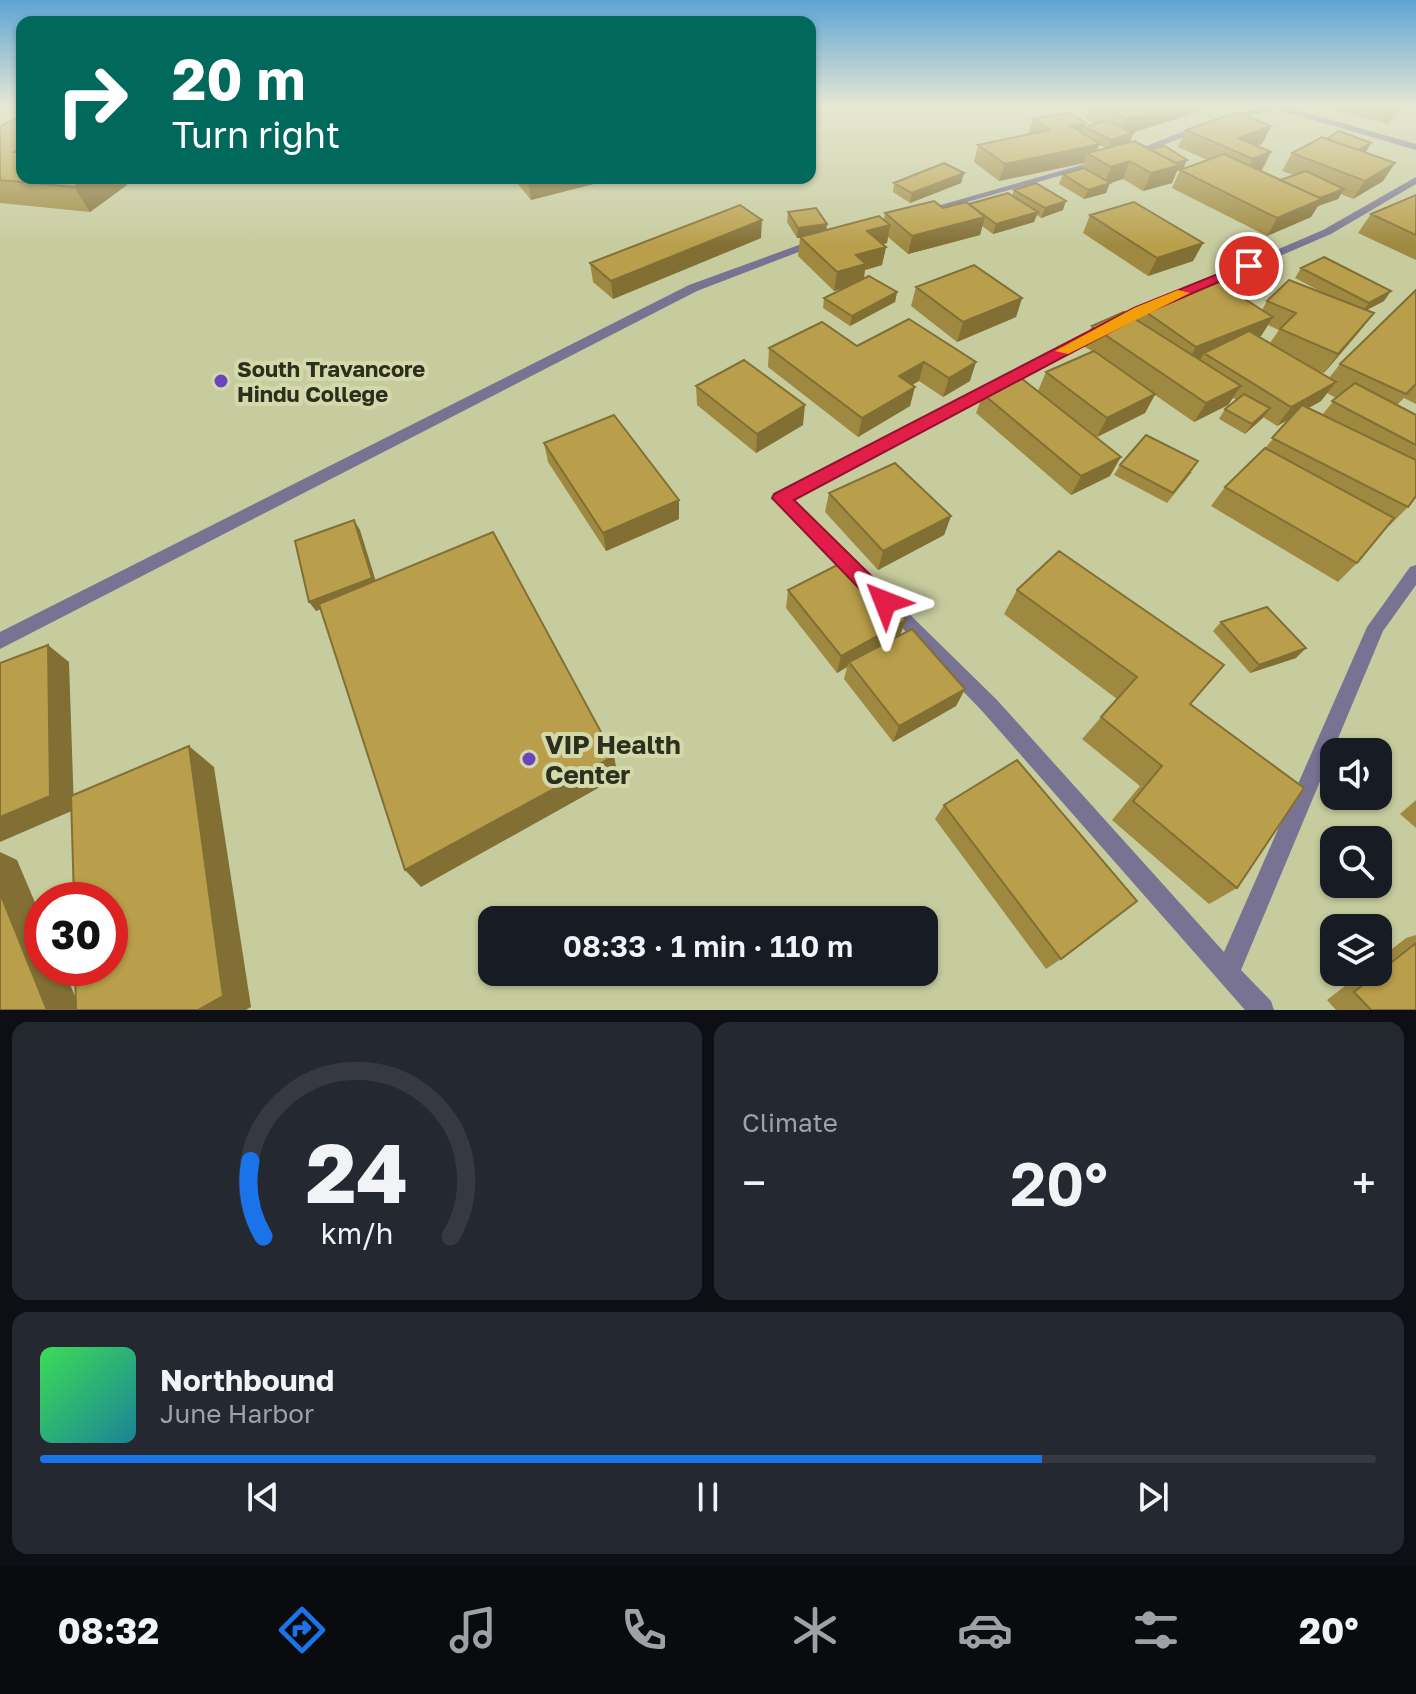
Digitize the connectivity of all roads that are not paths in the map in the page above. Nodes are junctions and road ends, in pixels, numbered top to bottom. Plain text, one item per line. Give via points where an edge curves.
1 (1137, 152) edge
2 (1416, 180) edge
3 (905, 216) edge
4 (831, 237) edge
5 (1416, 572) edge
6 (0, 641) edge
7 (1227, 973) junction
8 (1262, 1010) edge

1 - 3 street
2 - 7 street via 1327,232 1139,311 781,498 990,706
4 - 6 street via 693,288
5 - 7 street via 1376,627
7 - 8 street

